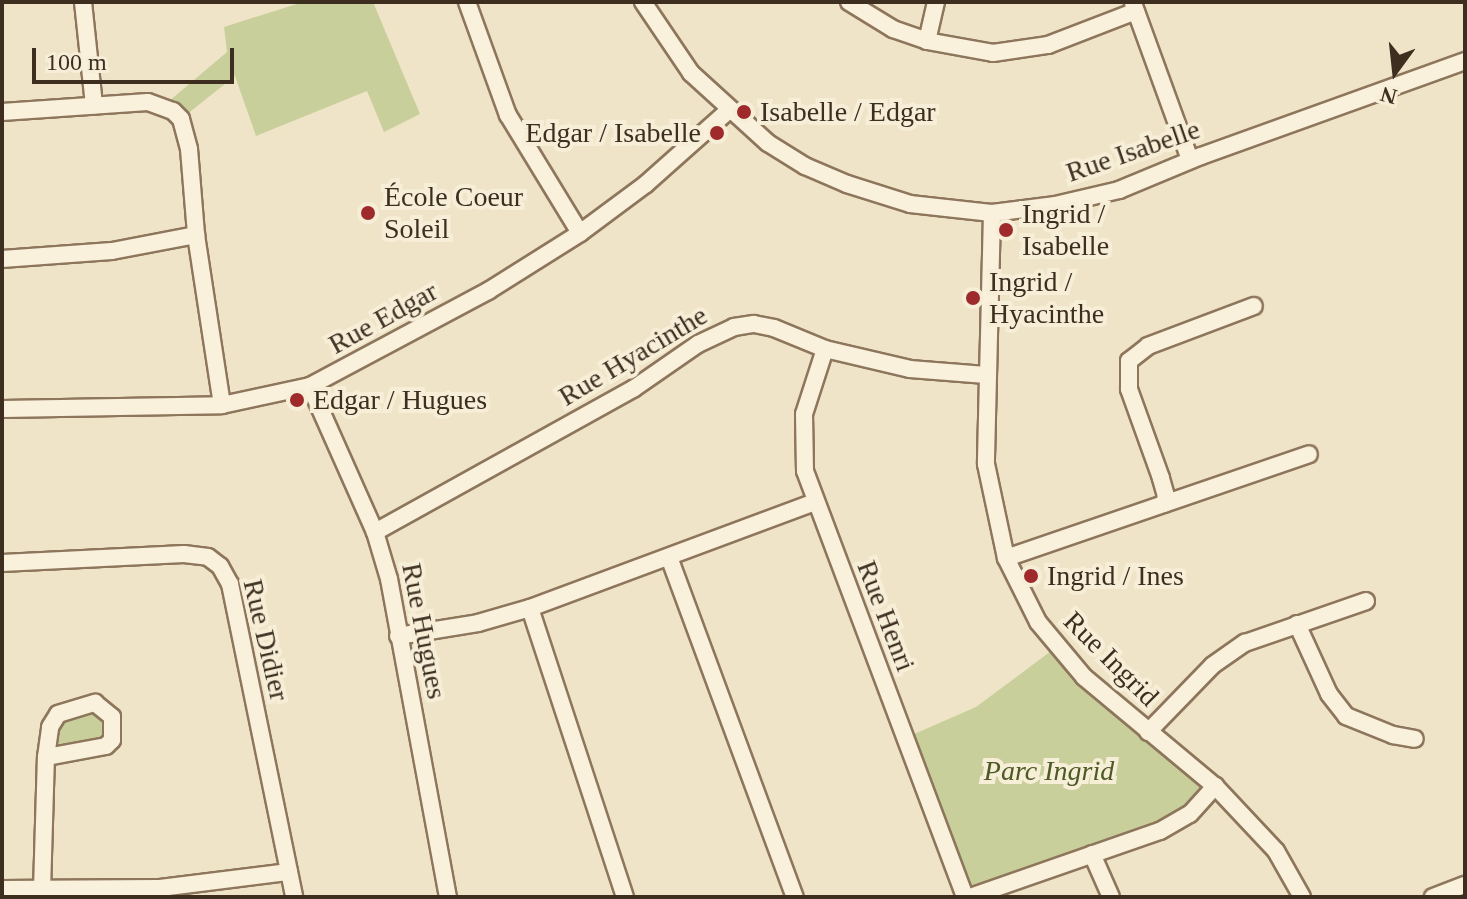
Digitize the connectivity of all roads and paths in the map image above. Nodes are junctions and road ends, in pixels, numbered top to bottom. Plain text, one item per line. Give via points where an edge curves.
1 (83, 2) edge
2 (467, 2) edge
3 (643, 2) edge
4 (849, 2) edge
5 (936, 2) edge
6 (1134, 7) edge
7 (927, 41) junction
8 (1465, 61) edge
9 (94, 105) junction
10 (728, 111) junction
11 (2, 112) edge
12 (1190, 160) junction
13 (992, 213) junction
14 (580, 233) junction
15 (196, 235) junction
16 (2, 259) edge
17 (1254, 306) dead end
18 (825, 349) junction
19 (986, 375) junction
20 (310, 386) junction
21 (222, 405) junction
22 (2, 409) edge
23 (1309, 454) dead end
24 (815, 502) junction
25 (1164, 504) junction
26 (375, 532) junction
27 (669, 557) junction
28 (1006, 558) junction
29 (2, 563) edge
30 (1366, 601) dead end
31 (530, 608) junction
32 (1297, 624) junction
33 (398, 636) junction
34 (1148, 732) junction
35 (1415, 739) dead end
36 (46, 757) dead end
37 (1215, 786) junction
38 (1092, 854) junction
39 (289, 872) junction
40 (1465, 885) edge
41 (2, 889) edge
42 (42, 890) junction
43 (294, 897) edge
44 (448, 897) edge
45 (625, 897) edge
46 (795, 897) edge
47 (967, 897) edge
48 (1111, 897) edge
49 (1302, 897) edge
50 (1433, 897) edge

1 - 9 street
2 - 14 street via 508,115
3 - 10 street, Rue Isabelle via 691,73
4 - 7 street via 893,29
5 - 7 street
6 - 7 street via 1048,45 993,53
6 - 12 street
8 - 12 street, Rue Isabelle
9 - 11 street
9 - 15 street via 148,102 181,119 189,149
10 - 13 street, Rue Isabelle via 780,151 847,184 910,204
10 - 14 street, Rue Edgar via 646,184
12 - 13 street, Rue Isabelle via 1119,190
13 - 19 street, Rue Ingrid
14 - 20 street, Rue Edgar via 488,291
15 - 16 street via 112,251
15 - 21 street
17 - 25 street via 1148,346 1129,361 1129,389 1164,487
18 - 19 street, Rue Hyacinthe via 910,369
18 - 24 street, Rue Henri via 802,437
18 - 26 street, Rue Hyacinthe via 774,328 734,327
19 - 28 street, Rue Ingrid via 986,464
20 - 21 street, Rue Edgar
20 - 26 street, Rue Hugues
21 - 22 street, Rue Edgar
23 - 25 street
24 - 27 street
24 - 47 street, Rue Henri
25 - 28 street
26 - 33 street, Rue Hugues
27 - 31 street
27 - 46 street
28 - 34 street, Rue Ingrid via 1038,622 1084,677
29 - 39 street, Rue Didier via 184,554 208,557 220,566 230,584
30 - 32 street
31 - 33 street
31 - 45 street
32 - 34 street via 1245,643 1213,665
32 - 35 street via 1329,694 1346,716
33 - 44 street, Rue Hugues
34 - 37 street, Rue Ingrid
36 - 42 street
37 - 38 street via 1180,820
37 - 49 street, Rue Ingrid via 1276,851
38 - 47 street
38 - 48 street
39 - 42 street via 160,888
39 - 43 street, Rue Didier
40 - 50 street
41 - 42 street

